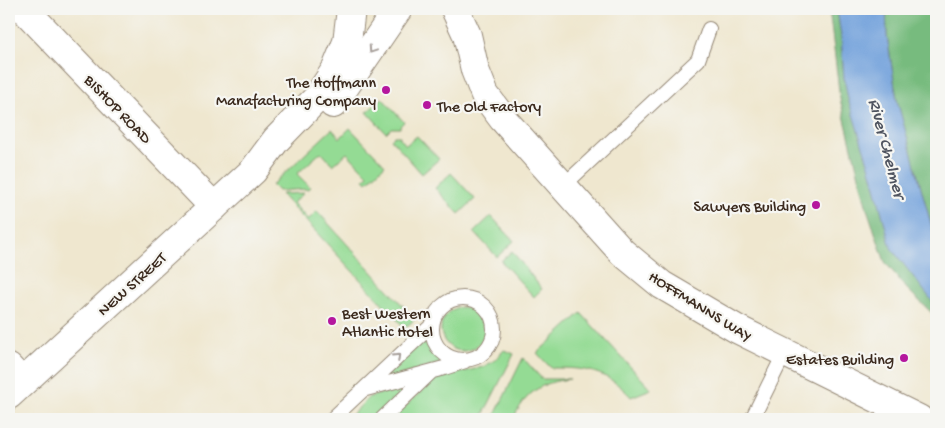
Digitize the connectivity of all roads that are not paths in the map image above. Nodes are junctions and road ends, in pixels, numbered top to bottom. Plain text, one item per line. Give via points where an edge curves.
1 (24, 9) edge
2 (351, 9) edge
3 (398, 9) edge
4 (455, 9) edge
5 (470, 22) edge
6 (709, 29) dead end
7 (253, 171) junction
8 (564, 186) junction
9 (214, 207) junction
10 (432, 325) junction
11 (784, 354) junction
12 (468, 360) junction
13 (432, 372) junction
14 (13, 382) edge
15 (363, 390) junction
16 (332, 419) edge
17 (382, 419) edge
18 (752, 419) edge
19 (919, 419) edge

1 - 9 street, BISHOP ROAD
2 - 7 street, NEW STREET via 347,42 336,69 317,98 276,140
3 -> 7 street, NEW STREET via 330,109 286,151
4 - 5 street, HOFFMANNS WAY
5 - 8 street, HOFFMANNS WAY via 474,70 485,94 503,119
6 - 8 lane via 698,60
7 - 9 street, NEW STREET
8 - 11 street, HOFFMANNS WAY via 622,252 662,285
9 - 14 street, NEW STREET
10 - 12 lane via 438,348 452,358
10 - 12 lane via 436,313 447,302 464,298 488,310 494,327 490,345
15 -> 10 lane
11 - 18 lane
11 - 19 street, HOFFMANNS WAY
12 - 13 lane
13 - 15 lane
13 - 17 lane
15 - 16 lane

